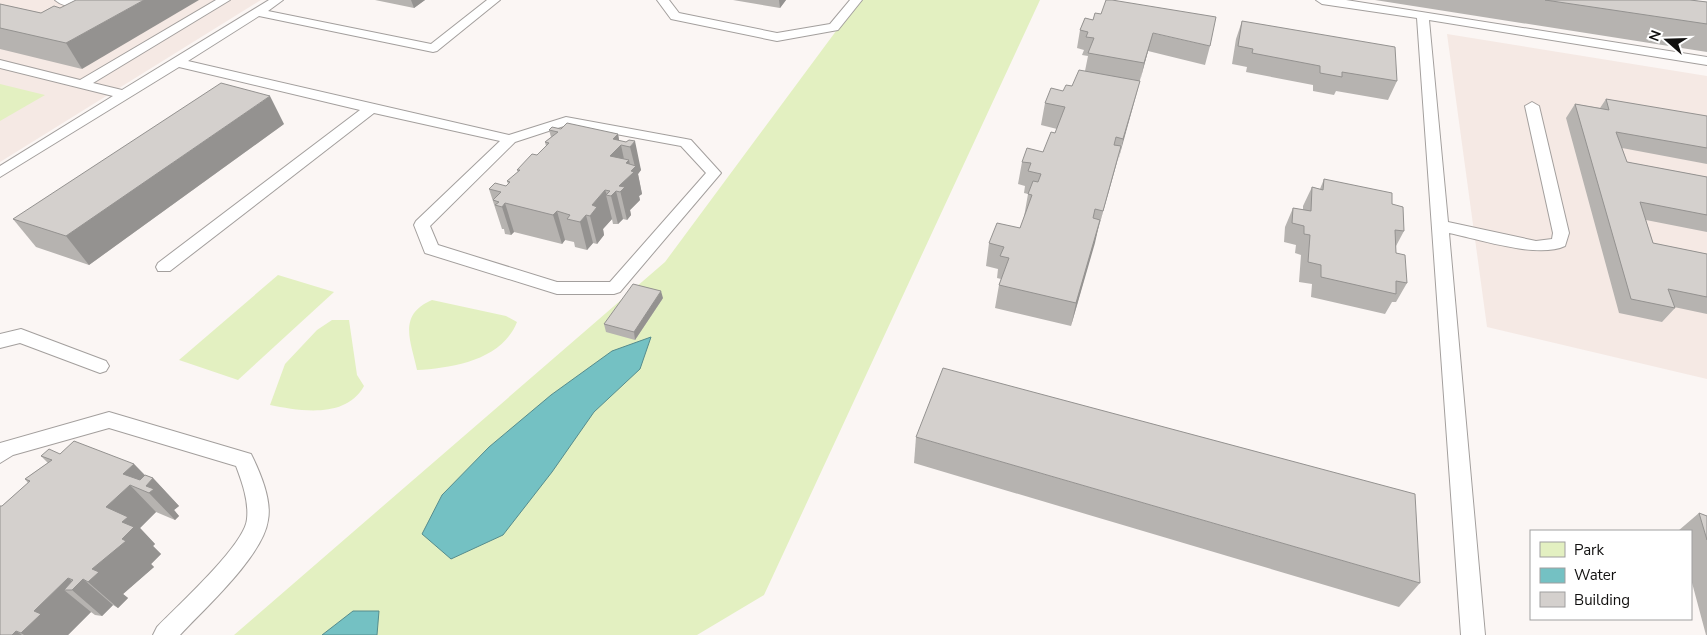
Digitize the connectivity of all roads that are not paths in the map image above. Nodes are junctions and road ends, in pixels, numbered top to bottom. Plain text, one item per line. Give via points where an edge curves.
1 (61, 0) edge
2 (112, 0) edge
3 (224, 0) edge
4 (277, 0) edge
5 (494, 0) edge
6 (663, 0) edge
7 (856, 0) edge
8 (1322, 0) edge
9 (257, 12) junction
10 (1423, 15) junction
11 (1707, 61) edge
12 (176, 62) junction
13 (0, 64) edge
14 (82, 84) junction
15 (124, 95) junction
16 (1532, 106) dead end
17 (371, 108) junction
18 (510, 139) junction
19 (0, 172) edge
20 (1440, 226) junction
21 (164, 267) dead end
22 (0, 341) edge
23 (100, 366) dead end
24 (0, 455) edge
25 (165, 635) edge
26 (1473, 635) edge

1 - 2 lane via 91,5
3 - 14 lane
4 - 9 lane
5 - 9 lane via 433,48
6 - 7 lane via 675,16 777,37 834,27
8 - 10 lane
9 - 12 lane
10 - 11 lane
10 - 20 lane
12 - 15 lane
12 - 17 lane
13 - 14 lane
14 - 15 lane
15 - 19 lane
16 - 20 lane via 1561,232 1559,242 1551,246 1536,246
17 - 18 lane
17 - 21 lane
18 - 18 lane via 566,121 686,143 714,173 614,288 557,288 431,249 422,225
20 - 26 lane
22 - 23 lane via 21,336
24 - 25 lane via 7,449 109,420 244,460 252,478 258,520 245,548

